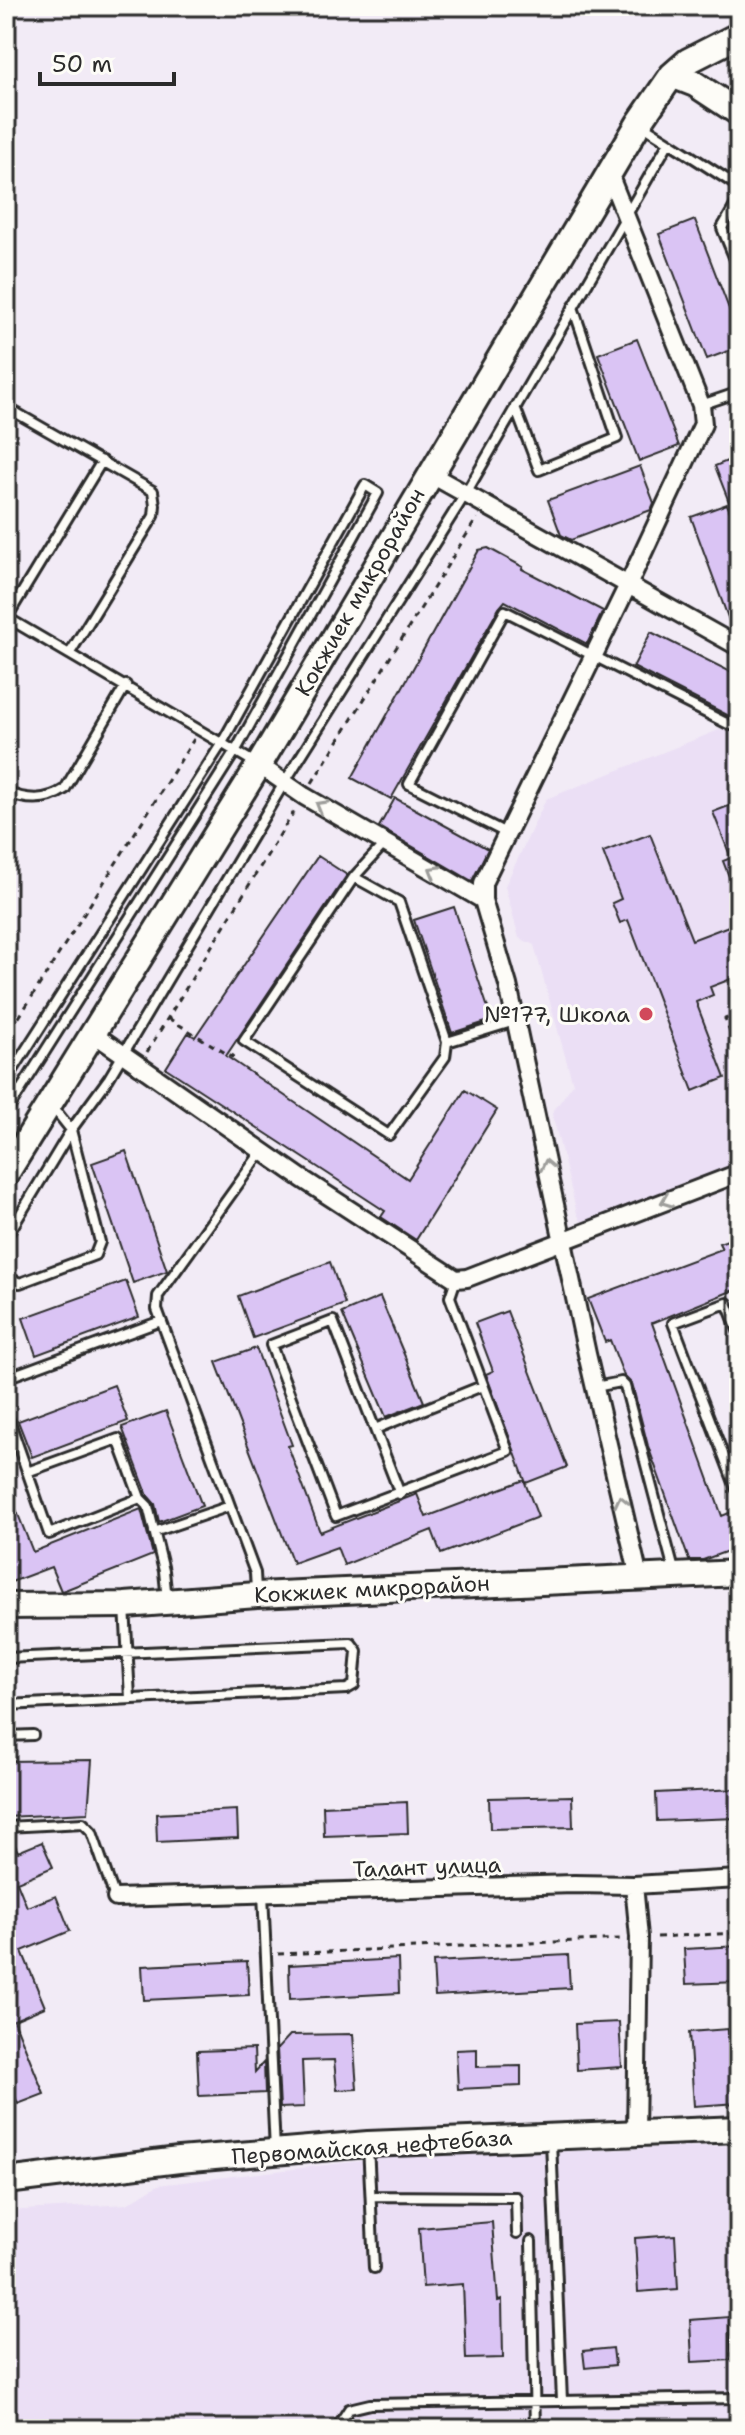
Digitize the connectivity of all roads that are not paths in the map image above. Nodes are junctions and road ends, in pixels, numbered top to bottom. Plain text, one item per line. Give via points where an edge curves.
1 (739, 35) edge
2 (672, 75) junction
3 (739, 113) edge
4 (639, 123) junction
5 (669, 142) junction
6 (609, 174) junction
7 (739, 187) edge
8 (739, 199) edge
9 (624, 216) junction
10 (739, 269) edge
11 (573, 307) junction
12 (739, 392) edge
13 (701, 405) junction
14 (6, 407) edge
15 (515, 407) junction
16 (102, 461) junction
17 (430, 474) junction
18 (466, 493) junction
19 (628, 585) junction
20 (6, 618) edge
21 (739, 647) edge
22 (70, 653) junction
23 (592, 656) junction
24 (126, 685) junction
25 (730, 725) dead end
26 (222, 743) junction
27 (236, 750) junction
28 (259, 765) junction
29 (284, 783) junction
30 (6, 792) edge
31 (508, 834) junction
32 (385, 843) junction
33 (354, 877) junction
34 (483, 900) junction
35 (515, 1021) junction
36 (94, 1034) junction
37 (447, 1042) junction
38 (121, 1053) junction
39 (6, 1081) edge
40 (50, 1104) junction
41 (6, 1113) edge
42 (71, 1130) junction
43 (262, 1151) junction
44 (739, 1173) edge
45 (6, 1174) edge
46 (6, 1238) edge
47 (563, 1242) junction
48 (6, 1277) edge
49 (456, 1279) junction
50 (161, 1321) junction
51 (739, 1333) edge
52 (6, 1378) edge
53 (482, 1386) junction
54 (594, 1387) junction
55 (6, 1411) edge
56 (375, 1429) junction
57 (27, 1472) junction
58 (739, 1487) edge
59 (400, 1494) junction
60 (140, 1498) junction
61 (230, 1506) junction
62 (154, 1532) junction
63 (739, 1573) edge
64 (675, 1575) junction
65 (639, 1577) junction
66 (257, 1595) junction
67 (168, 1602) junction
68 (125, 1605) junction
69 (6, 1606) edge
70 (127, 1652) junction
71 (6, 1658) edge
72 (130, 1698) junction
73 (6, 1705) edge
74 (33, 1735) dead end
75 (6, 1736) edge
76 (6, 1827) edge
77 (739, 1879) edge
78 (634, 1885) junction
79 (263, 1893) junction
80 (116, 1898) joint
81 (739, 2129) edge
82 (636, 2133) junction
83 (551, 2136) junction
84 (368, 2144) junction
85 (275, 2151) junction
86 (6, 2181) edge
87 (371, 2196) junction
88 (517, 2233) dead end
89 (531, 2241) dead end
90 (374, 2268) dead end
91 (739, 2398) edge
92 (535, 2401) junction
93 (562, 2401) junction
94 (336, 2429) edge
95 (535, 2429) edge

1 - 2 street
2 - 3 street
2 - 4 street, Кокжиек микрорайон
4 - 5 lane
4 - 6 street, Кокжиек микрорайон
5 - 7 lane
5 - 9 lane
6 - 9 street
6 - 17 street, Кокжиек микрорайон
8 - 10 lane via 722,228
9 - 11 lane
9 - 13 street
11 - 15 lane
11 - 15 lane via 617,438 539,470
12 - 13 lane
13 - 19 street via 703,424
14 - 16 lane
15 - 18 lane
16 - 20 lane
16 - 22 lane via 153,491 154,516
17 - 18 street
17 - 28 street, Кокжиек микрорайон
18 - 19 street
18 - 29 lane
19 - 21 street
19 - 23 street
20 - 22 lane
22 - 24 lane
23 - 25 lane
23 - 31 street
23 - 31 lane via 505,611 409,784
24 - 26 lane
24 - 30 lane via 65,789 52,798 30,800
26 - 27 lane
26 - 27 lane via 365,485 378,493
26 - 39 lane
27 - 28 lane
27 - 41 lane
28 - 29 street
28 - 36 street, Кокжиек микрорайон
32 -> 29 street
29 - 38 lane
31 - 34 street via 483,883
32 - 33 lane
34 -> 32 street
33 - 37 lane via 399,902
33 - 37 lane via 244,1041 389,1135 445,1057
34 - 35 street
35 - 37 lane
47 -> 35 street
36 - 38 street
36 - 40 street, Кокжиек микрорайон
38 - 42 lane
38 - 43 street
40 - 42 lane
40 - 45 street, Кокжиек микрорайон
42 - 46 lane
42 - 48 lane via 100,1242 95,1255 20,1283
43 - 49 street
43 - 50 lane via 158,1296
44 -> 47 street
47 - 49 street
47 - 54 street
49 - 53 lane via 450,1297
50 - 52 lane
50 - 61 lane
51 - 58 lane via 727,1303 673,1323
53 - 56 lane
53 - 59 lane via 508,1451
54 - 64 lane via 621,1382 625,1386
65 -> 54 street
55 - 57 lane
56 - 59 lane
56 - 59 lane via 333,1321 271,1345 336,1516
57 - 60 lane via 118,1439
57 - 60 lane via 49,1534
60 - 62 lane via 148,1506
61 - 62 lane
61 - 66 lane via 255,1573
62 - 67 lane
63 - 64 street, Кокжиек микрорайон
64 - 65 street, Кокжиек микрорайон
65 - 66 street, Кокжиек микрорайон
66 - 67 street, Кокжиек микрорайон
67 - 68 street, Кокжиек микрорайон
68 - 69 street, Кокжиек микрорайон
68 - 70 lane
70 - 71 lane
70 - 72 lane
70 - 72 lane via 351,1643 357,1651 354,1685 347,1689
72 - 73 lane
74 - 75 lane
76 - 80 lane via 83,1823 92,1832
77 - 78 street, Талант улица
78 - 79 street, Талант улица
78 - 82 street via 639,1937
79 - 80 street, Талант улица
79 - 85 lane
81 - 82 street, Первомайская нефтебаза
82 - 83 street, Первомайская нефтебаза
83 - 84 street, Первомайская нефтебаза
83 - 93 lane
84 - 85 street, Первомайская нефтебаза
84 - 87 lane
85 - 86 street, Первомайская нефтебаза
87 - 88 lane via 516,2197
87 - 90 lane
89 - 92 lane
91 - 93 lane
92 - 93 lane
92 - 94 lane via 370,2404 349,2409
92 - 95 lane

